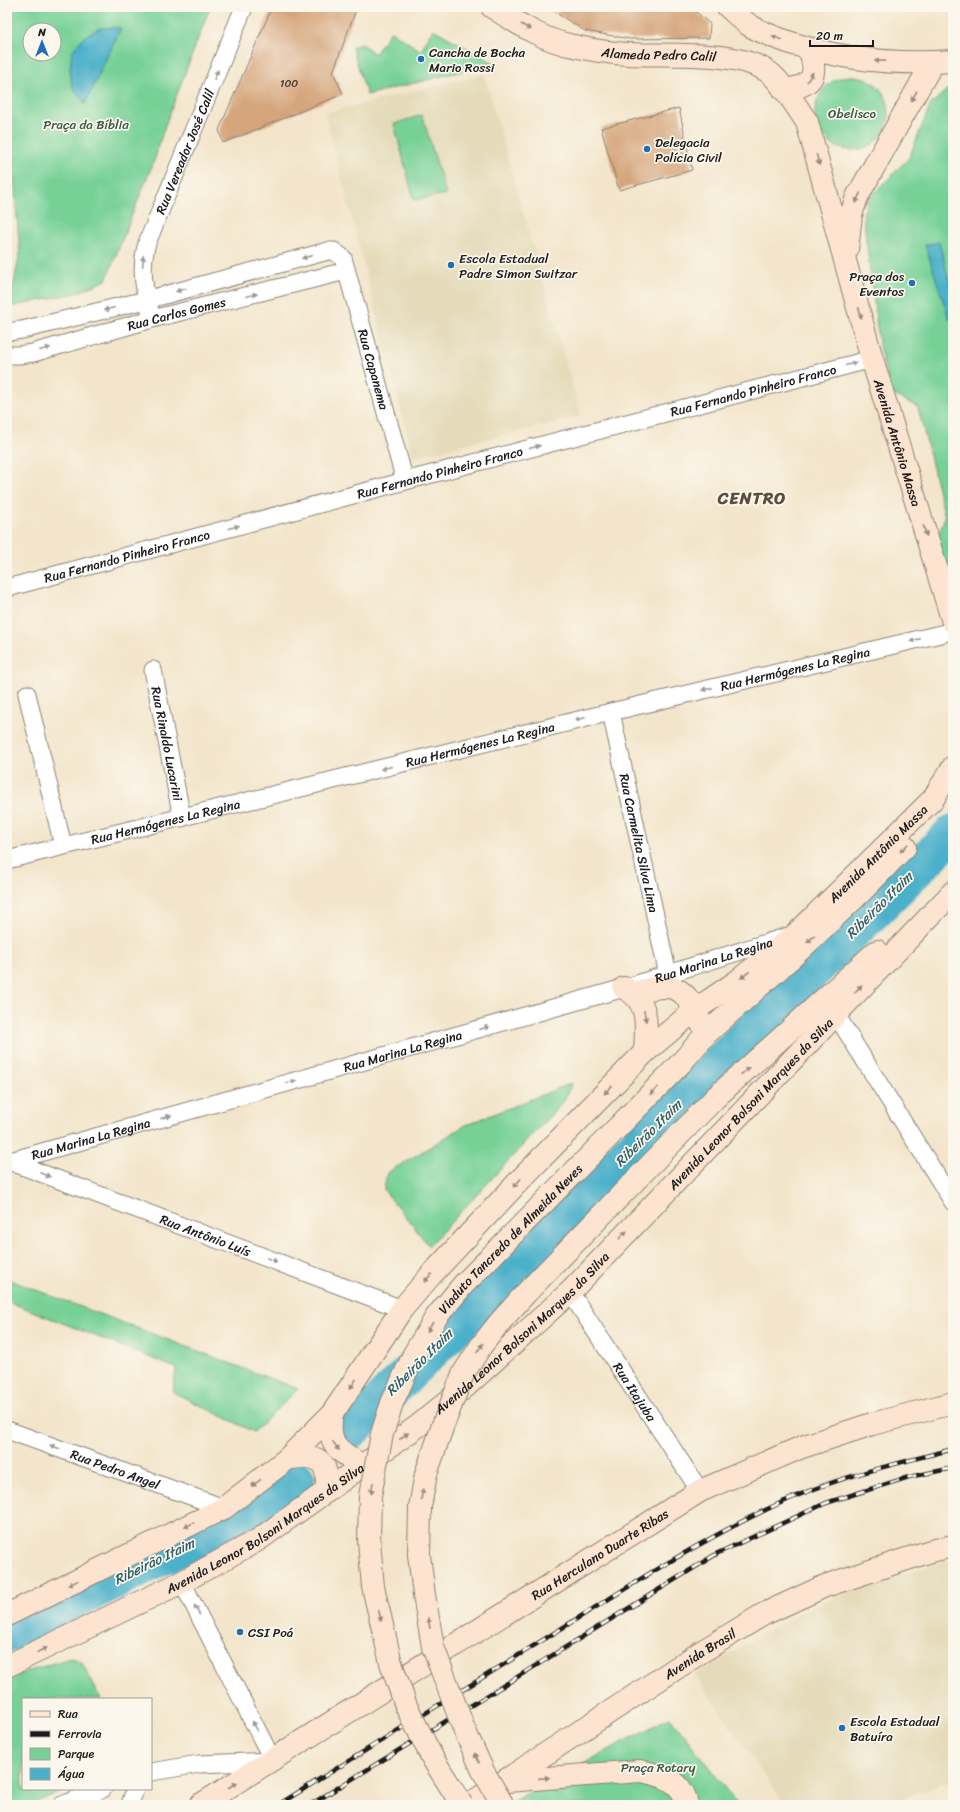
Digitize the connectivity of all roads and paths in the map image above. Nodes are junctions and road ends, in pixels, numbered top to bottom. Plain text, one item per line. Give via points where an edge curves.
1 (244, 7) edge
2 (492, 7) edge
3 (728, 7) edge
4 (818, 51) junction
5 (943, 61) edge
6 (784, 90) junction
7 (807, 122) joint
8 (846, 262) junction
9 (344, 265) junction
10 (146, 300) junction
11 (152, 320) junction
12 (7, 332) edge
13 (7, 355) edge
14 (872, 359) junction
15 (405, 481) junction
16 (7, 588) edge
17 (953, 622) edge
18 (953, 631) edge
19 (153, 670) dead end
20 (27, 694) dead end
21 (612, 712) junction
22 (953, 767) edge
23 (953, 785) edge
24 (182, 818) junction
25 (63, 846) junction
26 (7, 860) edge
27 (953, 877) edge
28 (953, 892) edge
29 (796, 934) junction
30 (775, 951) junction
31 (668, 975) junction
32 (770, 978) junction
33 (629, 991) junction
34 (695, 1010) junction
35 (836, 1013) junction
36 (706, 1034) junction
37 (645, 1052) junction
38 (8, 1161) edge
39 (953, 1202) edge
40 (570, 1292) junction
41 (402, 1309) junction
42 (953, 1403) edge
43 (332, 1414) junction
44 (7, 1430) edge
45 (287, 1460) junction
46 (363, 1466) junction
47 (700, 1491) junction
48 (326, 1492) junction
49 (224, 1508) junction
50 (953, 1546) edge
51 (182, 1582) junction
52 (7, 1615) edge
53 (7, 1666) edge
54 (272, 1761) junction
55 (152, 1772) edge
56 (506, 1781) junction
57 (100, 1790) edge
58 (134, 1790) edge
59 (62, 1805) edge
60 (130, 1805) edge
61 (200, 1805) edge
62 (462, 1805) edge
63 (468, 1805) edge
64 (503, 1805) edge
65 (687, 1805) edge

10 -> 1 street, Rua Vereador José Calil via 142,273 147,243
2 -> 6 main road, Alameda Pedro Calil via 546,38 572,46 626,54 732,57 752,63 771,74
4 -> 3 main road via 777,38 749,25
5 -> 4 main road via 872,61
6 -> 4 main road via 800,88 812,77
5 -> 8 main road, Avenida Antônio Massa via 857,197 851,215
6 - 7 main road, Alameda Pedro Calil
7 -> 8 main road, Avenida Antônio Massa
8 -> 14 main road, Avenida Antônio Massa
9 -> 10 street, Rua Carlos Gomes via 334,251 328,251
11 -> 9 street, Rua Carlos Gomes
9 - 15 street, Rua Capanema
10 - 11 street, Rua Vereador José Calil
10 -> 12 street, Rua Carlos Gomes
13 -> 11 street, Rua Carlos Gomes via 33,353
15 -> 14 street, Rua Fernando Pinheiro Franco
14 -> 17 main road, Avenida Antônio Massa
16 -> 15 street, Rua Fernando Pinheiro Franco
18 -> 21 street, Rua Hermógenes La Regina
19 - 24 street, Rua Rinaldo Lucarini
20 - 25 street
21 -> 24 street, Rua Hermógenes La Regina
21 - 31 street, Rua Carmelita Silva Lima
22 - 29 main road, Avenida Antônio Massa via 933,799
23 -> 32 main road via 945,802 929,823
24 - 25 street, Rua Hermógenes La Regina
25 - 26 street, Rua Hermógenes La Regina
64 -> 27 main road, Avenida Leonor Bolsoni Marques da Silva, bridge via 483,1771 464,1729 433,1647 419,1555 420,1507 426,1474 463,1374 481,1346 526,1293 716,1097 900,930
35 -> 28 main road, Avenida Leonor Bolsoni Marques da Silva
29 - 30 main road
29 - 31 street, Rua Marina La Regina
30 - 32 main road
30 -> 34 main road
31 - 33 street, Rua Marina La Regina
32 - 36 main road
33 - 34 main road via 672,987 687,997
33 -> 37 main road via 642,1004 645,1015
38 -> 33 street, Rua Marina La Regina
34 - 36 main road
34 - 37 main road
35 - 39 street
40 -> 35 main road, Avenida Leonor Bolsoni Marques da Silva
36 -> 62 main road, Viaduto Tancredo de Almeida Neves, bridge via 681,1063 463,1285 437,1316 414,1354 392,1403 382,1434 370,1496 369,1541 373,1586 391,1663 406,1706 433,1759
37 -> 41 main road via 521,1179
38 -> 41 street, Rua Antônio Luís
46 -> 40 main road, Avenida Leonor Bolsoni Marques da Silva via 418,1426 465,1387
40 - 47 street, Rua Itajuba
41 -> 43 main road
42 - 47 main road, Rua Herculano Duarte Ribas via 872,1424 802,1447
43 - 45 main road
43 -> 46 main road via 330,1434 334,1444 342,1453
49 -> 44 street, Rua Pedro Angel
45 - 48 main road via 304,1456 317,1458 325,1468 328,1479
45 -> 49 main road
46 - 48 main road, Avenida Leonor Bolsoni Marques da Silva
47 - 54 main road, Rua Herculano Duarte Ribas
48 - 51 main road, Avenida Leonor Bolsoni Marques da Silva via 258,1540
49 -> 52 main road
50 - 56 main road, Avenida Brasil via 825,1586 764,1614 701,1652
53 -> 51 main road, Avenida Leonor Bolsoni Marques da Silva
54 -> 51 street
54 - 55 street via 198,1764
61 -> 54 main road, Rua Herculano Duarte Ribas
56 - 63 main road, Avenida Brasil
56 -> 65 main road via 640,1772 660,1774 676,1783 686,1797
57 - 59 street
58 - 60 street

